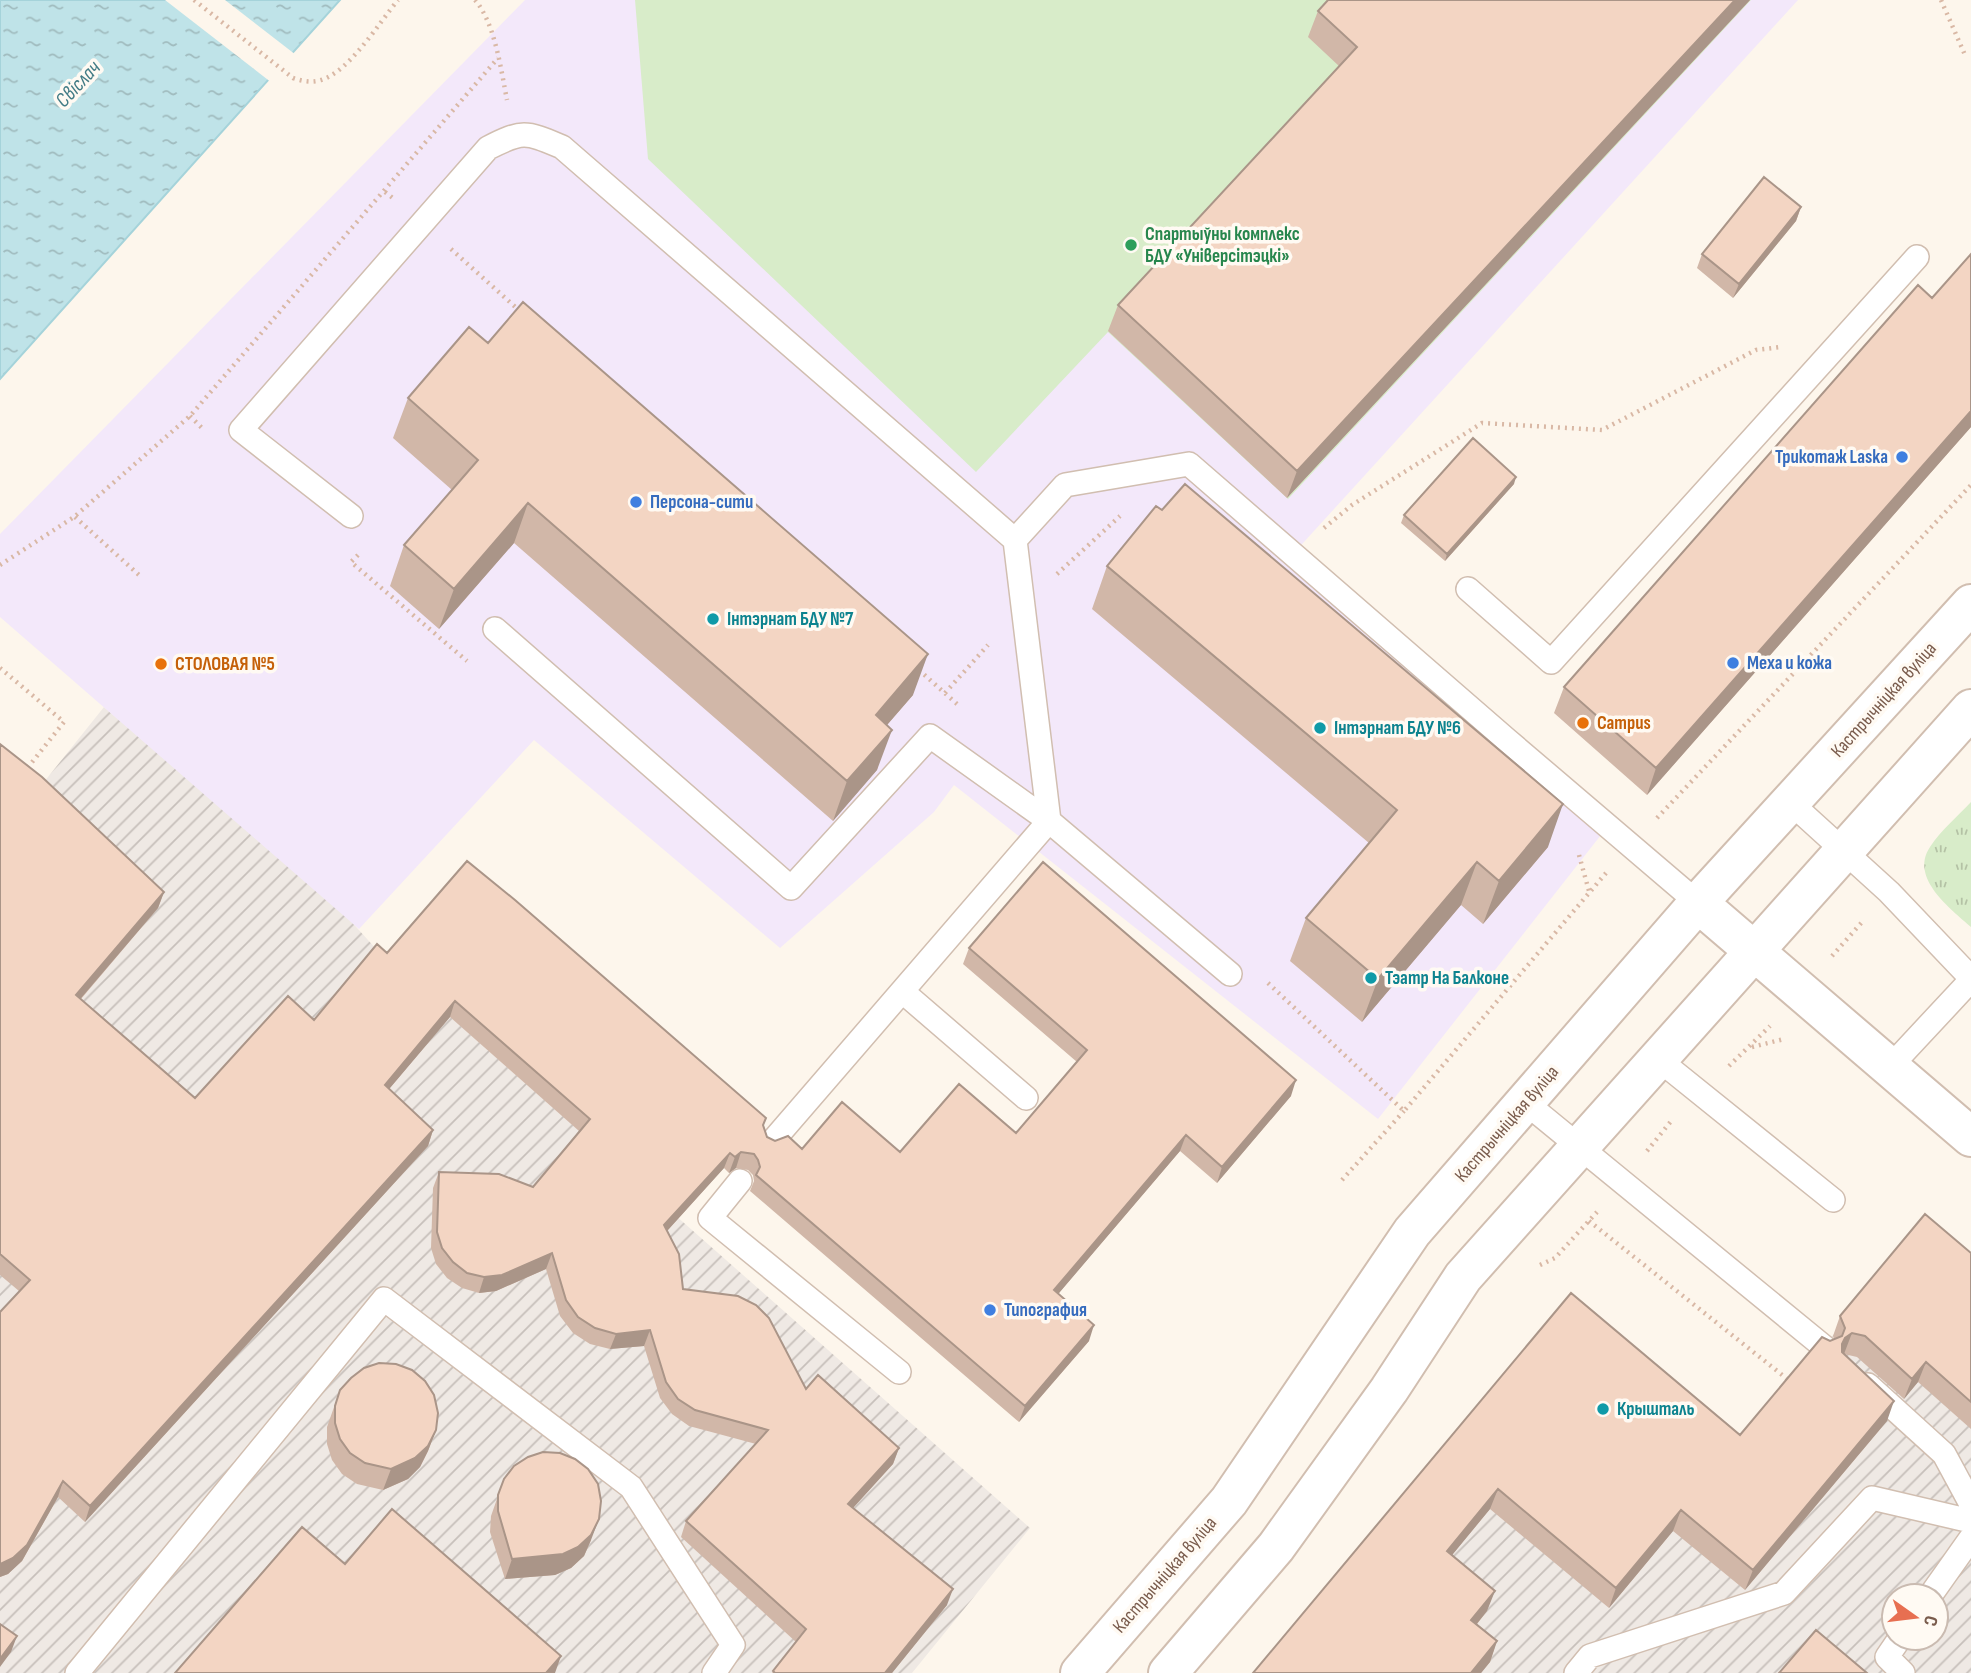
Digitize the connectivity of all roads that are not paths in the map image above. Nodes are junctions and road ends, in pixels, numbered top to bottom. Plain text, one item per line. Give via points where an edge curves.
1 (1917, 257) dead end
2 (351, 516) road end
3 (1015, 540) junction
4 (1468, 589) dead end
5 (1971, 604) edge
6 (495, 629) road end
7 (1971, 709) edge
8 (1791, 803) junction
9 (1049, 821) junction
10 (1844, 850) junction
11 (1698, 903) junction
12 (1754, 953) junction
13 (1230, 974) dead end
14 (1971, 979) edge
15 (903, 992) junction
16 (1658, 1059) junction
17 (1889, 1068) junction
18 (1026, 1098) dead end
19 (1526, 1103) junction
20 (1971, 1138) edge
21 (771, 1143) edge
22 (1581, 1148) junction
23 (740, 1181) edge
24 (1833, 1200) dead end
25 (1824, 1348) edge
26 (1848, 1367) edge
27 (899, 1372) dead end
28 (1971, 1504) edge
29 (1971, 1521) edge
30 (1971, 1538) edge
31 (1940, 1582) edge
32 (1890, 1652) edge
33 (77, 1673) edge
34 (714, 1673) edge
35 (1080, 1673) edge
36 (1168, 1673) edge
37 (1576, 1673) edge
38 (1903, 1673) edge

1 - 4 lane via 1550,662
2 - 3 lane via 242,430 488,148 514,135 536,136 562,147
3 - 9 lane
3 - 11 lane via 1065,485 1189,464
5 - 8 street, Кастрычніцкая вуліца
6 - 9 lane via 791,888 930,736
7 - 10 street
8 - 10 lane
8 - 11 street, Кастрычніцкая вуліца
9 - 13 lane
9 - 15 lane
10 - 12 street
10 - 14 lane
11 - 12 street
11 - 19 street, Кастрычніцкая вуліца
12 - 16 street
12 - 17 street
14 - 17 lane
15 - 18 lane
15 - 21 lane
16 - 22 street
16 - 24 lane
17 - 20 street
19 - 22 lane
19 - 35 street, Кастрычніцкая вуліца via 1412,1233 1228,1501
22 - 25 lane
22 - 36 street via 1463,1277 1389,1390 1276,1547
23 - 27 lane via 709,1218
26 - 28 lane via 1944,1454
29 - 37 lane via 1872,1498 1784,1593 1590,1656
30 - 31 lane
32 - 38 lane via 1886,1657
33 - 34 lane via 384,1299 631,1487 733,1645

